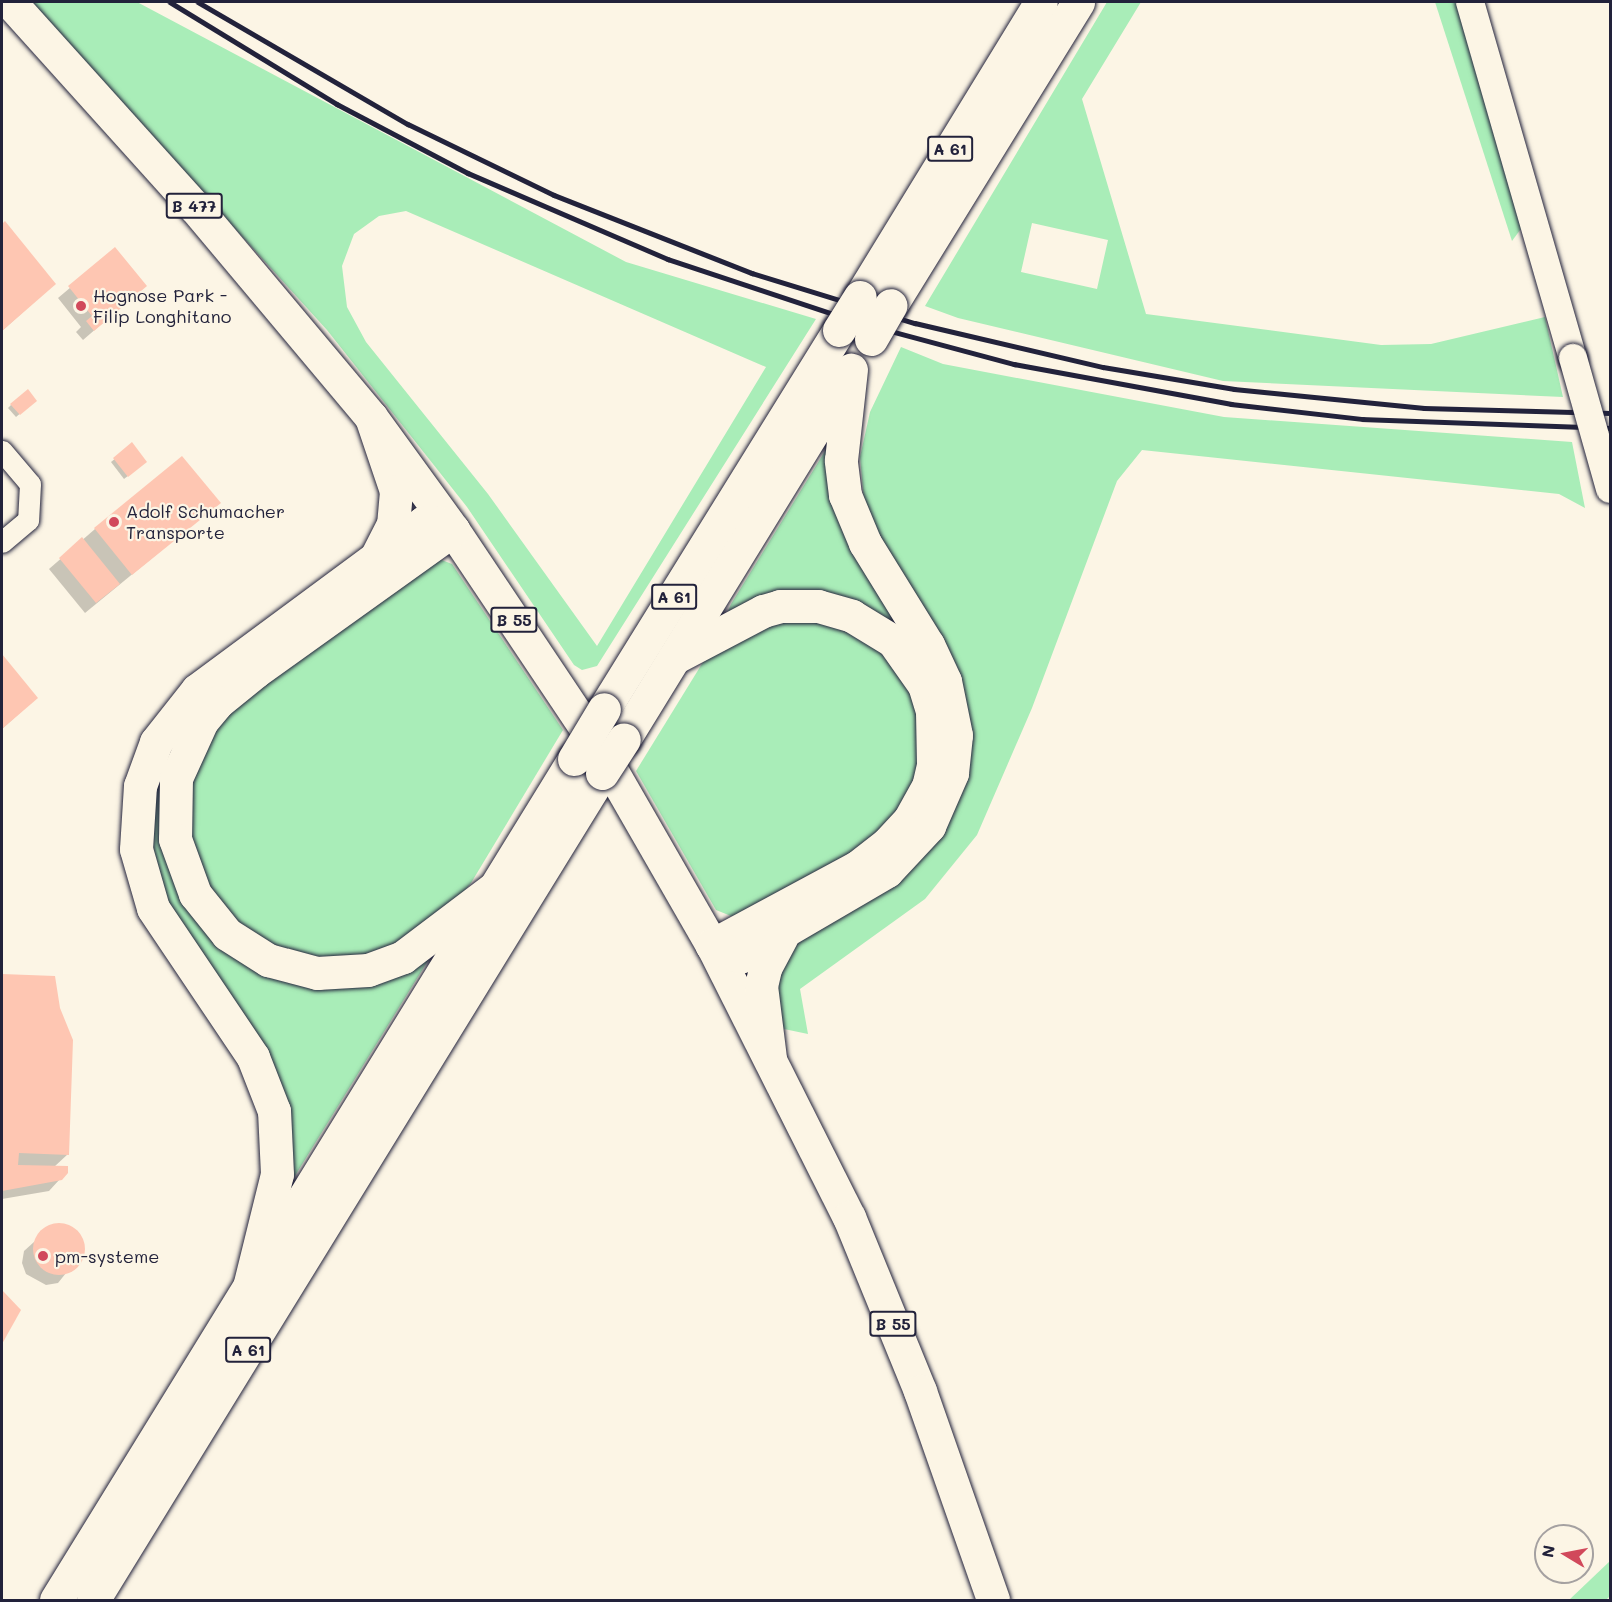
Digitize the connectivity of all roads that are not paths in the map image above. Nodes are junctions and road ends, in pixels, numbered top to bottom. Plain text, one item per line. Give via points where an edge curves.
1 (10, 2) edge
2 (1041, 2) edge
3 (1078, 2) edge
4 (1470, 2) edge
5 (851, 370) junction
6 (371, 417) junction
7 (2, 451) edge
8 (1611, 489) edge
9 (453, 530) junction
10 (2, 542) edge
11 (378, 554) junction
12 (674, 658) junction
13 (494, 888) junction
14 (782, 936) junction
15 (712, 945) junction
16 (770, 1058) junction
17 (249, 1287) junction
18 (56, 1600) edge
19 (93, 1600) edge
20 (993, 1600) edge

1 - 6 main road, B 477 via 194,206
2 - 13 main road, A 61, bridge
3 - 5 main road, A 61, bridge
4 - 8 street, bridge
5 - 12 main road, A 61
5 - 14 main road via 841,460 845,495 861,536 928,645 945,681 954,716 955,754 939,811 906,854 867,885
6 - 9 main road, B 477
6 - 11 main road via 396,491 393,524
7 - 10 street via 30,484 28,520
9 - 11 main road via 424,522
9 - 13 main road via 218,702 192,736 179,769 173,798 175,839 195,894 227,934 268,960 317,973 368,970 402,957
9 - 15 main road, B 55 via 598,747
11 - 17 main road via 197,690 156,742 140,786 136,849 153,908 253,1057 274,1111 277,1174
12 - 15 main road via 763,610 797,605 835,610 874,628 904,653 924,685 934,728 933,765 927,786 910,819 888,843 857,867
12 - 19 main road, A 61, bridge
13 - 17 main road, A 61
14 - 15 main road via 740,957
14 - 16 main road via 765,968 761,986
15 - 16 main road, B 55
16 - 20 main road, B 55 via 853,1228 920,1391
17 - 18 main road, A 61

